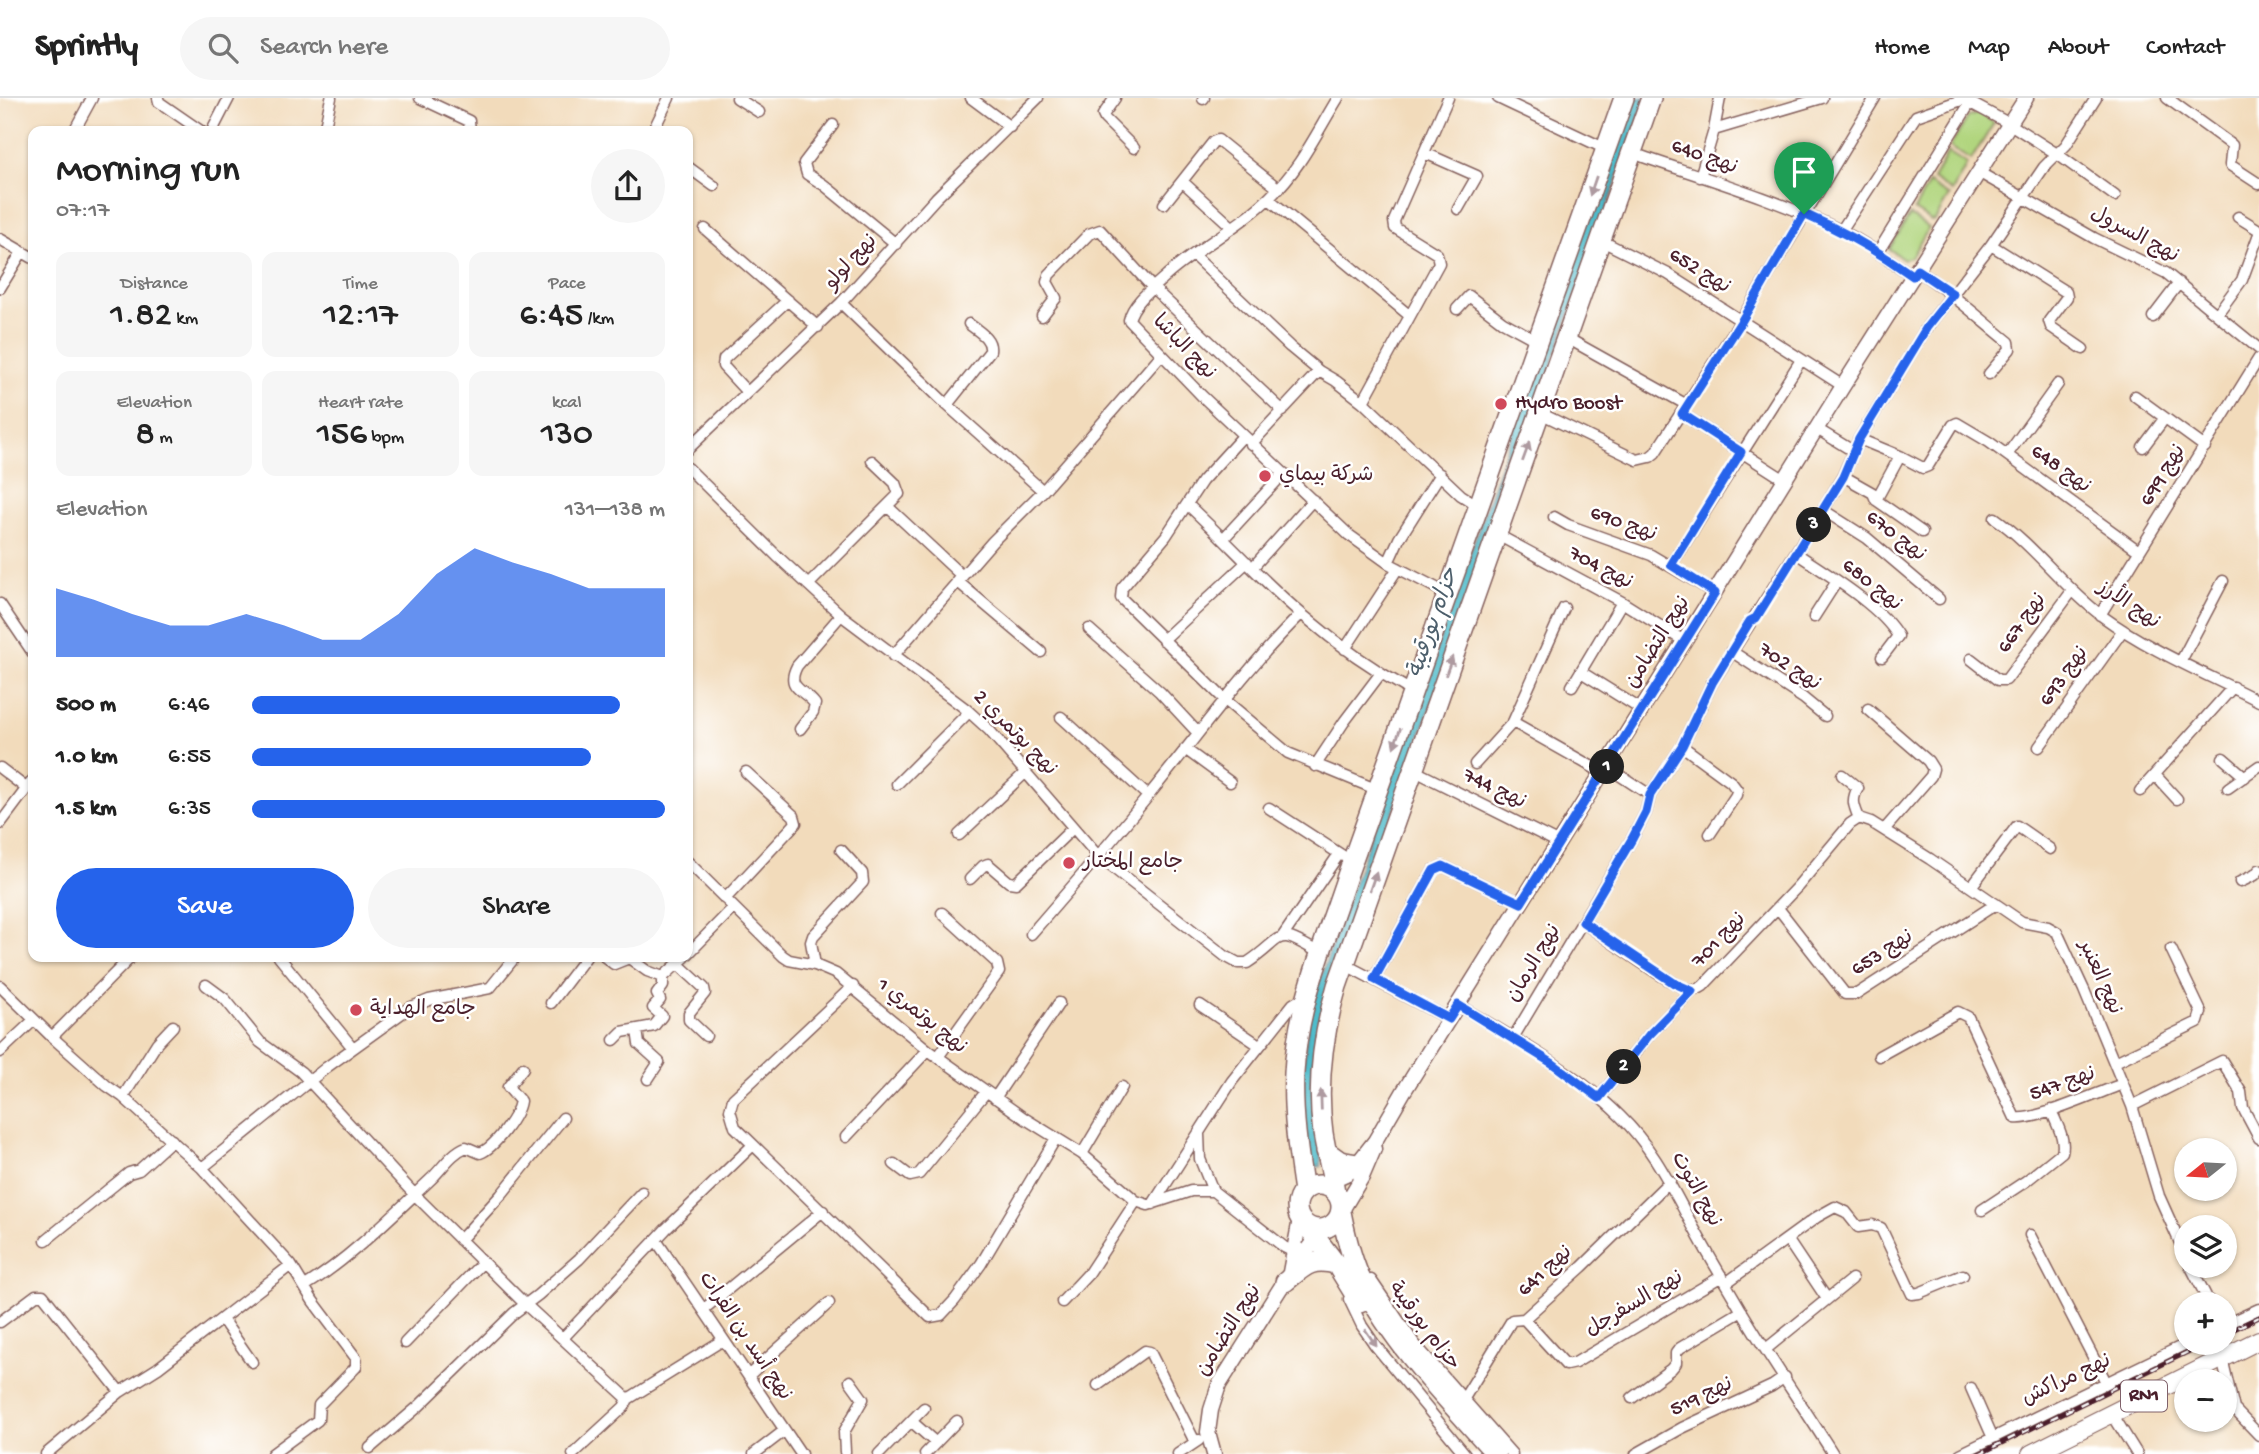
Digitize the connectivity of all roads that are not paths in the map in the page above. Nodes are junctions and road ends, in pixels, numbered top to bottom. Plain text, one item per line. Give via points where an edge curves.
1 (92, 98) edge
2 (158, 98) edge
3 (229, 98) edge
4 (331, 98) edge
5 (420, 98) edge
6 (669, 98) edge
7 (737, 98) edge
8 (971, 98) edge
9 (1038, 98) edge
10 (1115, 98) edge
11 (1338, 98) edge
12 (1448, 98) edge
13 (1498, 98) edge
14 (1623, 98) edge
15 (1651, 98) edge
16 (1720, 98) edge
17 (1822, 98) edge
18 (1875, 98) edge
19 (2026, 98) edge
20 (2096, 98) edge
21 (2167, 98) edge
22 (1966, 100) edge
23 (759, 112) dead end
24 (2010, 124) junction
25 (832, 125) dead end
26 (77, 126) edge
27 (194, 126) edge
28 (215, 126) edge
29 (325, 126) edge
30 (470, 126) edge
31 (655, 126) edge
32 (1010, 127) junction
33 (1714, 131) junction
34 (1134, 148) dead end
35 (1606, 149) junction
36 (1425, 153) junction
37 (1632, 153) junction
38 (2057, 154) junction
39 (693, 171) edge
40 (1980, 173) junction
41 (1700, 177) junction
42 (1183, 181) junction
43 (2259, 184) edge
44 (714, 186) dead end
45 (1279, 189) junction
46 (2116, 196) dead end
47 (2022, 197) junction
48 (1269, 199) junction
49 (1164, 204) dead end
50 (1458, 209) dead end
51 (1804, 214) junction
52 (2238, 217) dead end
53 (1232, 227) junction
54 (705, 229) dead end
55 (1842, 231) junction
56 (2259, 232) edge
57 (0, 239) edge
58 (1602, 241) junction
59 (897, 244) junction
60 (1990, 245) junction
61 (22, 252) junction
62 (1878, 252) junction
63 (28, 255) edge
64 (1193, 255) junction
65 (1915, 273) junction
66 (2179, 283) junction
67 (0, 288) edge
68 (1153, 288) junction
69 (1953, 294) junction
70 (788, 300) junction
71 (841, 303) junction
72 (1457, 309) dead end
73 (2217, 314) junction
74 (1042, 316) dead end
75 (1410, 316) junction
76 (2153, 317) dead end
77 (1741, 322) junction
78 (969, 324) dead end
79 (818, 327) junction
80 (1567, 338) junction
81 (1538, 341) junction
82 (2083, 349) dead end
83 (2259, 349) edge
84 (1161, 355) junction
85 (2259, 358) edge
86 (1801, 359) junction
87 (1319, 371) junction
88 (1989, 374) dead end
89 (2058, 384) dead end
90 (1843, 386) junction
91 (747, 392) junction
92 (2135, 396) dead end
93 (1363, 402) junction
94 (947, 405) junction
95 (1684, 410) junction
96 (1283, 411) junction
97 (1540, 413) junction
98 (2164, 419) junction
99 (1817, 429) junction
100 (1859, 439) junction
101 (1247, 440) junction
102 (693, 444) edge
103 (2143, 447) dead end
104 (2204, 447) junction
105 (1853, 451) junction
106 (1741, 452) junction
107 (2007, 455) junction
108 (1900, 456) junction
109 (872, 461) dead end
110 (1284, 473) junction
111 (1440, 474) junction
112 (1843, 477) junction
113 (693, 478) edge
114 (1785, 480) junction
115 (1043, 491) junction
116 (1313, 500) junction
117 (1876, 500) junction
118 (1188, 505) junction
119 (888, 507) junction
120 (1480, 507) junction
121 (1823, 510) junction
122 (1553, 517) dead end
123 (1994, 518) dead end
124 (1923, 532) dead end
125 (1496, 534) junction
126 (1224, 538) junction
127 (2139, 551) junction
128 (1796, 553) junction
129 (1250, 564) junction
130 (1393, 565) junction
131 (1671, 565) junction
132 (959, 578) junction
133 (2223, 580) dead end
134 (1837, 581) junction
135 (809, 584) junction
136 (2072, 591) junction
137 (1715, 593) junction
138 (1448, 594) junction
139 (1939, 599) dead end
140 (1622, 602) junction
141 (0, 604) edge
142 (1564, 608) dead end
143 (1301, 614) junction
144 (841, 615) junction
145 (2100, 615) junction
146 (1814, 617) dead end
147 (1089, 629) dead end
148 (2123, 630) junction
149 (1163, 640) junction
150 (1684, 641) junction
151 (28, 646) edge
152 (1345, 649) junction
153 (1041, 652) dead end
154 (1731, 652) junction
155 (893, 656) junction
156 (1882, 657) dead end
157 (1971, 659) dead end
158 (2181, 661) junction
159 (1581, 672) junction
160 (1381, 673) junction
161 (1572, 686) dead end
162 (2233, 687) junction
163 (1413, 692) junction
164 (1224, 700) junction
165 (2259, 701) edge
166 (1868, 709) dead end
167 (1642, 710) junction
168 (968, 712) junction
169 (1825, 716) dead end
170 (1061, 717) dead end
171 (1513, 722) junction
172 (800, 729) dead end
173 (1198, 733) junction
174 (1682, 746) junction
175 (2039, 747) dead end
176 (1185, 749) junction
177 (2223, 758) dead end
178 (1475, 764) dead end
179 (1315, 766) junction
180 (2259, 766) edge
181 (0, 768) edge
182 (1413, 770) junction
183 (1605, 770) junction
184 (746, 772) dead end
185 (1026, 772) junction
186 (1842, 775) dead end
187 (2155, 775) junction
188 (2245, 777) junction
189 (1230, 782) dead end
190 (28, 783) edge
191 (897, 784) dead end
192 (28, 787) edge
193 (2228, 789) dead end
194 (1378, 790) junction
195 (2140, 791) dead end
196 (1650, 795) junction
197 (1148, 796) junction
198 (2178, 799) dead end
199 (1269, 808) dead end
200 (1859, 818) junction
201 (0, 824) edge
202 (1073, 828) junction
203 (1884, 830) junction
204 (1710, 834) dead end
205 (959, 835) dead end
206 (1559, 843) junction
207 (2050, 849) dead end
208 (841, 850) dead end
209 (1098, 856) junction
210 (1346, 858) junction
211 (693, 867) edge
212 (2259, 870) edge
213 (970, 878) dead end
214 (2241, 882) dead end
215 (1972, 887) junction
216 (725, 899) junction
217 (1521, 903) junction
218 (1996, 904) junction
219 (733, 908) junction
220 (1777, 908) junction
221 (942, 913) dead end
222 (1583, 922) junction
223 (1031, 934) dead end
224 (1283, 936) junction
225 (2171, 949) dead end
226 (693, 950) edge
227 (1321, 954) junction
228 (126, 962) edge
229 (283, 962) edge
230 (511, 962) edge
231 (582, 962) edge
232 (635, 962) edge
233 (680, 962) edge
234 (686, 962) edge
235 (1344, 964) junction
236 (815, 965) junction
237 (663, 977) junction
238 (1374, 979) junction
239 (206, 985) dead end
240 (0, 986) edge
241 (853, 986) junction
242 (1692, 991) junction
243 (1307, 996) junction
244 (551, 1003) dead end
245 (1059, 1003) dead end
246 (1200, 1005) dead end
247 (1458, 1005) junction
248 (1449, 1019) junction
249 (34, 1020) junction
250 (173, 1026) dead end
251 (637, 1030) junction
252 (706, 1036) dead end
253 (52, 1037) junction
254 (1513, 1038) junction
255 (614, 1040) dead end
256 (1259, 1045) junction
257 (353, 1048) junction
258 (928, 1050) junction
259 (0, 1052) edge
260 (1879, 1056) dead end
261 (939, 1057) junction
262 (2115, 1062) junction
263 (523, 1068) dead end
264 (648, 1079) dead end
265 (310, 1081) junction
266 (2123, 1084) junction
267 (1122, 1087) dead end
268 (990, 1095) junction
269 (123, 1097) junction
270 (1599, 1098) junction
271 (2132, 1105) junction
272 (2051, 1110) junction
273 (563, 1118) dead end
274 (1199, 1133) junction
275 (846, 1137) dead end
276 (1056, 1138) junction
277 (2259, 1138) edge
278 (172, 1140) junction
279 (1375, 1141) junction
280 (752, 1146) junction
281 (1326, 1151) junction
282 (1082, 1154) junction
283 (894, 1164) dead end
284 (1357, 1164) junction
285 (202, 1168) junction
286 (1670, 1181) junction
287 (1323, 1187) junction
288 (1213, 1191) junction
289 (642, 1192) dead end
290 (414, 1194) junction
291 (1136, 1201) junction
292 (1153, 1204) junction
293 (1982, 1210) dead end
294 (823, 1211) junction
295 (1340, 1213) junction
296 (1312, 1228) junction
297 (2174, 1229) edge
298 (2030, 1235) dead end
299 (1787, 1239) junction
300 (46, 1240) dead end
301 (460, 1240) junction
302 (656, 1240) junction
303 (1349, 1247) junction
304 (1303, 1257) junction
305 (483, 1262) junction
306 (292, 1265) junction
307 (1341, 1270) junction
308 (1963, 1275) dead end
309 (1288, 1277) joint
310 (1724, 1279) junction
311 (1852, 1279) dead end
312 (305, 1286) junction
313 (1827, 1299) junction
314 (1062, 1302) dead end
315 (829, 1303) dead end
316 (525, 1304) junction
317 (704, 1309) junction
318 (2259, 1309) edge
319 (1742, 1311) junction
320 (1524, 1318) junction
321 (2237, 1319) edge
322 (222, 1320) junction
323 (0, 1322) edge
324 (563, 1338) junction
325 (723, 1340) junction
326 (2259, 1340) edge
327 (405, 1343) dead end
328 (1766, 1349) junction
329 (2174, 1350) edge
330 (2222, 1358) junction
331 (252, 1362) dead end
332 (748, 1376) junction
333 (1785, 1377) junction
334 (850, 1381) dead end
335 (2107, 1384) junction
336 (1098, 1385) dead end
337 (1970, 1388) dead end
338 (120, 1392) junction
339 (1632, 1398) dead end
340 (628, 1399) junction
341 (1463, 1400) junction
342 (924, 1408) dead end
343 (2111, 1412) junction
344 (911, 1421) junction
345 (957, 1421) dead end
346 (785, 1431) junction
347 (1208, 1432) junction
348 (2259, 1436) edge
349 (1993, 1438) junction
350 (936, 1443) junction
351 (1195, 1443) junction
352 (370, 1448) dead end
353 (845, 1453) edge
354 (46, 1454) edge
355 (272, 1454) edge
356 (573, 1454) edge
357 (754, 1454) edge
358 (802, 1454) edge
359 (879, 1454) edge
360 (925, 1454) edge
361 (1178, 1454) edge
362 (1214, 1454) edge
363 (1465, 1454) edge
364 (1479, 1454) edge
365 (1496, 1454) edge
366 (1512, 1454) edge
367 (1636, 1454) edge
368 (1833, 1454) edge
369 (1960, 1454) edge
370 (2031, 1454) edge
371 (2137, 1454) edge

1 - 26 street
2 - 27 street
3 - 28 street
4 - 29 street
5 - 30 street via 469,121
6 - 31 street
7 - 23 street
8 - 32 street
9 - 32 street, نهج لولو
10 - 34 street via 1103,115
11 - 45 street, نهج الباشا
12 - 36 street
13 - 35 street
14 - 35 highway
15 - 37 highway
16 - 33 street
17 - 33 street
18 - 51 street
19 - 24 street, نهج التضامن
20 - 38 street, نهج الرمان
21 - 43 street via 2232,145 2230,164
22 - 24 street
22 - 55 street via 1916,116
22 - 62 street
24 - 38 street
24 - 40 street, نهج التضامن
25 - 59 street via 804,163 807,174
32 - 59 street, نهج لولو via 936,198
33 - 41 street
35 -> 81 highway
36 - 50 street via 1477,176
36 - 75 street via 1394,221 1395,228 1437,254 1439,263
37 - 41 street, نهج 640
37 - 58 highway
38 - 46 street
38 - 47 street, نهج الرمان
39 - 44 street
40 - 47 street, نهج السرول
40 - 65 street, نهج التضامن
41 - 51 street, نهج 640
42 - 45 street via 1218,140
42 - 49 street
42 - 53 street
45 - 48 street, نهج الباشا
47 - 60 street, نهج الرمان
47 - 66 street, نهج السرول
48 - 53 street, نهج الباشا
48 - 75 street
51 - 55 street, نهج 640
51 - 77 street
52 - 56 street
53 - 64 street, نهج الباشا
54 - 70 street
55 - 62 street, نهج 640
56 - 73 street via 2242,280
57 - 61 street
58 - 77 street, نهج 652 via 1668,274
58 - 80 highway
59 - 71 street, نهج لولو
60 - 69 street, نهج الرمان
60 - 82 street via 2066,292 2049,321
61 - 63 street
61 - 67 street
62 - 65 street, نهج 640
64 - 68 street, نهج الباشا
64 - 87 street
65 - 69 street, نهج 640
65 - 90 street, نهج التضامن
66 - 73 street, نهج السرول
66 - 76 street
68 - 74 street via 1105,233 1096,231 1049,275 1047,282 1056,299
68 - 84 street, نهج الباشا via 1129,320
68 - 96 street
69 - 88 street, نهج 640 via 2009,342 2010,349
69 - 100 street, نهج الرمان via 1927,327
70 - 79 street
70 - 91 street via 724,359 723,366
71 - 79 street, نهج لولو
71 - 94 street
72 - 81 street via 1469,296
73 - 83 street, نهج السرول
75 - 93 street
77 - 86 street, نهج 652
77 - 95 street
78 - 94 street via 987,338 990,351
79 - 91 street, نهج لولو
80 - 95 street
80 - 97 highway
81 - 120 highway
84 - 101 street, نهج الباشا
84 - 115 street
85 - 104 street, نهج 699
86 - 90 street, نهج 652
86 - 106 street
87 - 93 street
87 - 96 street
89 - 107 street
90 - 99 street, نهج التضامن
91 - 102 street, نهج لولو
92 - 98 street
93 - 111 street
94 - 115 street
95 - 97 street via 1655,453 1637,460
95 - 106 street
96 - 101 street
125 -> 97 highway
98 - 103 street
98 - 104 street
99 - 105 street
99 - 114 street, نهج التضامن
100 - 105 street, نهج الرمان
100 - 108 street
101 - 110 street, نهج الباشا
101 - 118 street via 1198,485
104 - 127 street, نهج 699
105 - 112 street, نهج الرمان
106 - 114 street
106 - 131 street
107 - 108 street, نهج 648 via 1957,423 1927,466
107 - 127 street, نهج 648
108 - 117 street
109 - 119 street via 899,488
110 - 116 street, نهج الباشا
110 - 126 street
111 - 120 street
111 - 130 street via 1399,539
112 - 117 street via 1873,493
112 - 121 street, نهج الرمان
113 - 135 street, نهج بوتمري 2
114 - 137 street, نهج التضامن
115 - 132 street
116 - 129 street
116 - 130 street, نهج الباشا via 1349,535
117 - 124 street
118 - 126 street
118 - 149 street via 1120,593
119 - 132 street
119 - 135 street
120 - 138 highway
121 - 128 street, نهج الرمان
121 - 139 street, نهج 670 via 1867,538
122 - 131 street, نهج 690
123 - 136 street, نهج الأرز via 2024,541
125 - 140 street, نهج 704
182 -> 125 highway
126 - 129 street
127 - 145 street, نهج 699
128 - 134 street, نهج 680
128 - 154 street, نهج الرمان
129 - 143 street
129 - 149 street
130 - 138 street, نهج الباشا
130 - 152 street
131 - 137 street, نهج 690
132 - 153 street
132 - 155 street
133 - 158 street
134 - 146 street
134 - 156 street, نهج 680 via 1893,627 1898,636
135 - 144 street, نهج بوتمري 2
136 - 145 street, نهج الأرز
136 - 157 street, نهج 667 via 2006,680 1998,680
137 - 150 street, نهج التضامن
138 - 163 highway
140 - 150 street, نهج 704
140 - 159 street
141 - 151 street
142 - 171 street
143 - 152 street
143 - 164 street
144 - 155 street, نهج بوتمري 2
144 - 172 street via 793,675 795,687 815,704
145 - 148 street, نهج الأرز
147 - 173 street
148 - 158 street, نهج الأرز
148 - 175 street, نهج 693
149 - 164 street
150 - 167 street, نهج التضامن
152 - 160 street
154 - 169 street, نهج 702
154 - 174 street, نهج الرمان
155 - 168 street, نهج بوتمري 2
158 - 162 street, نهج الأرز
159 - 161 street
159 - 167 street
160 - 163 street
160 - 179 street
162 - 165 street, نهج الأرز
162 - 187 street
163 -> 194 highway
164 - 173 street
164 - 179 street via 1288,753
166 - 203 street via 1933,769
167 - 183 street, نهج التضامن
168 - 185 street, نهج بوتمري 2
168 - 191 street
170 - 197 street
171 - 178 street
171 - 183 street
173 - 176 street
174 - 196 street, نهج الرمان
174 - 204 street via 1737,790
176 - 189 street
176 - 197 street
177 - 188 street
179 - 194 street
180 - 188 street
181 - 190 street
182 - 206 street, نهج 744
235 -> 182 highway
183 - 196 street
183 - 206 street, نهج التضامن
184 - 216 street via 797,822
185 - 202 street, نهج بوتمري 2
185 - 205 street
186 - 200 street via 1858,788 1853,805
187 - 195 street
187 - 198 street
188 - 193 street
192 - 201 street
194 - 210 highway
196 - 222 street, نهج الرمان via 1632,839
197 - 209 street
199 - 210 street
200 - 203 street, نهج العنبر
200 - 220 street, نهج 701
202 - 209 street, نهج بوتمري 2
202 - 213 street via 1016,883 988,864
203 - 215 street, نهج العنبر
206 - 217 street, نهج التضامن
207 - 215 street via 2017,827
208 - 236 street via 862,873 863,882 813,936
209 - 223 street
209 - 224 street, نهج بوتمري 2 via 1238,963 1247,963
210 - 224 street
210 - 227 highway
211 - 216 street, نهج بوتمري 1
212 - 214 street
215 - 218 street, نهج العنبر
216 - 219 street, نهج بوتمري 1
217 - 238 street via 1443,866 1434,870
217 - 247 street, نهج التضامن
218 - 220 street, نهج 653 via 1857,994 1845,994
218 - 262 street, نهج العنبر via 2022,922 2057,932
219 - 226 street
219 - 236 street, نهج بوتمري 1 via 783,956
220 - 242 street, نهج 701 via 1703,986
221 - 261 street via 997,963 999,972
222 - 242 street, نهج 701
222 - 254 street, نهج الرمان
224 - 227 street
225 - 262 street via 2201,1012 2198,1022
227 - 243 highway
228 - 253 street
229 - 257 street
230 - 257 street via 490,988 409,1008
231 - 244 street
232 - 237 street
233 - 237 street
234 - 252 street via 705,993 689,1013 689,1020
235 - 238 street
281 -> 235 highway via 1321,1066
236 - 241 street, نهج بوتمري 1
237 - 251 street via 657,994 660,1000 653,1008 662,1016 654,1026
238 - 248 street
239 - 265 street via 225,999 260,1042
240 - 249 street
241 - 258 street, نهج بوتمري 1
241 - 280 street via 733,1099 733,1124
242 - 270 street via 1649,1035
243 - 256 street via 1293,1004
243 - 287 highway via 1294,1071 1294,1108
245 - 268 street
246 - 256 street
247 - 248 street, نهج التضامن
247 - 254 street, نهج التوت
248 - 279 street, نهج التضامن
249 - 253 street
249 - 259 street
250 - 269 street
251 - 255 street via 622,1032
251 - 264 street via 639,1044 659,1062
253 - 269 street
254 - 270 street, نهج التوت
256 - 274 street
257 - 265 street
258 - 261 street, نهج بوتمري 1
258 - 275 street
260 - 272 street, نهج 547 via 1958,1012 1968,1017 2015,1118
261 - 268 street, نهج بوتمري 1
262 - 266 street, نهج العنبر
263 - 290 street via 508,1087 520,1101 518,1111 495,1141 482,1153 466,1147 458,1150
265 - 285 street
265 - 290 street
266 - 271 street, نهج العنبر
266 - 272 street, نهج 547
267 - 282 street
268 - 276 street, نهج بوتمري 1
268 - 283 street via 919,1174 910,1176
269 - 278 street
270 - 286 street, نهج التوت via 1642,1140
271 - 277 street via 2222,1060
271 - 297 street, نهج العنبر via 2159,1196
272 - 293 street via 2062,1152
273 - 301 street
274 - 288 street via 1200,1159
274 - 292 street
276 - 282 street, نهج بوتمري 1
276 - 294 street via 981,1264 941,1315 930,1317
278 - 285 street
278 - 300 street
279 - 284 street, نهج التضامن
279 - 295 street, نهج التضامن via 1362,1177
280 - 294 street
280 - 302 street
281 - 284 highway via 1340,1161
281 - 287 highway
282 - 291 street, نهج بوتمري 1
284 - 287 street, نهج التضامن
285 - 306 street
286 - 310 street, نهج التوت
286 - 320 street, نهج 641
287 - 295 highway via 1340,1200
287 - 296 highway via 1297,1204
288 - 292 street via 1191,1191
288 - 304 street
289 - 316 street via 579,1259
290 - 301 street
290 - 312 street via 328,1272
291 - 292 street
291 - 314 street via 1089,1273
294 - 317 street
295 - 296 highway via 1334,1224
295 - 303 highway, حزام بورقيبة
296 - 304 street
296 - 304 street
296 - 307 highway, حزام بورقيبة
298 - 335 street
299 - 308 street, نهج السفرجل via 1839,1207 1858,1227 1881,1228 1912,1294
299 - 310 street, نهج السفرجل
299 - 313 street
301 - 305 street
302 - 317 street, نهج أسد بن الفرات
302 - 324 street
303 - 341 street via 1414,1343
303 - 365 highway, حزام بورقيبة via 1370,1297 1404,1346
304 - 307 highway
304 - 309 highway via 1303,1266
305 - 316 street
305 - 327 street
306 - 312 street
306 - 322 street
307 -> 363 street via 1355,1313 1375,1345
307 - 364 highway, حزام بورقيبة via 1370,1319
309 - 347 street, نهج التضامن via 1225,1374
310 - 319 street, نهج التوت
310 - 320 street, نهج السفرجل via 1566,1365
311 - 313 street
312 - 355 street via 356,1358 356,1367 319,1405 318,1420
313 - 328 street
315 - 332 street
316 - 324 street
316 - 352 street
317 - 325 street, نهج أسد بن الفرات
318 - 321 street
319 - 328 street, نهج التوت
319 - 339 street, نهج 519 via 1680,1348 1671,1369
320 - 341 street, نهج 641 via 1512,1320
322 - 331 street
322 - 338 street
323 - 338 street via 36,1295 43,1295
324 - 340 street
325 - 332 street, نهج أسد بن الفرات
325 - 340 street
326 - 330 main road, RN1
328 - 333 street, نهج التوت
329 - 335 street, نهج مراكش
330 - 343 main road, RN1
330 - 348 street via 2234,1409
332 - 346 street, نهج أسد بن الفرات
333 - 367 street, نهج 519
333 - 368 street, نهج التوت
334 - 353 street via 863,1399 844,1432
335 - 349 street, نهج مراكش
336 - 351 street via 1140,1354 1150,1352
337 - 349 street
338 - 354 street
340 - 356 street
341 - 366 street
342 - 344 street
343 - 370 main road, RN1
343 - 371 street
344 - 350 street
344 - 359 street
345 - 350 street
346 - 357 street
346 - 358 street, نهج أسد بن الفرات
347 - 351 street
347 - 362 street, نهج التضامن
349 - 369 street, نهج مراكش
350 - 360 street
351 - 361 street

